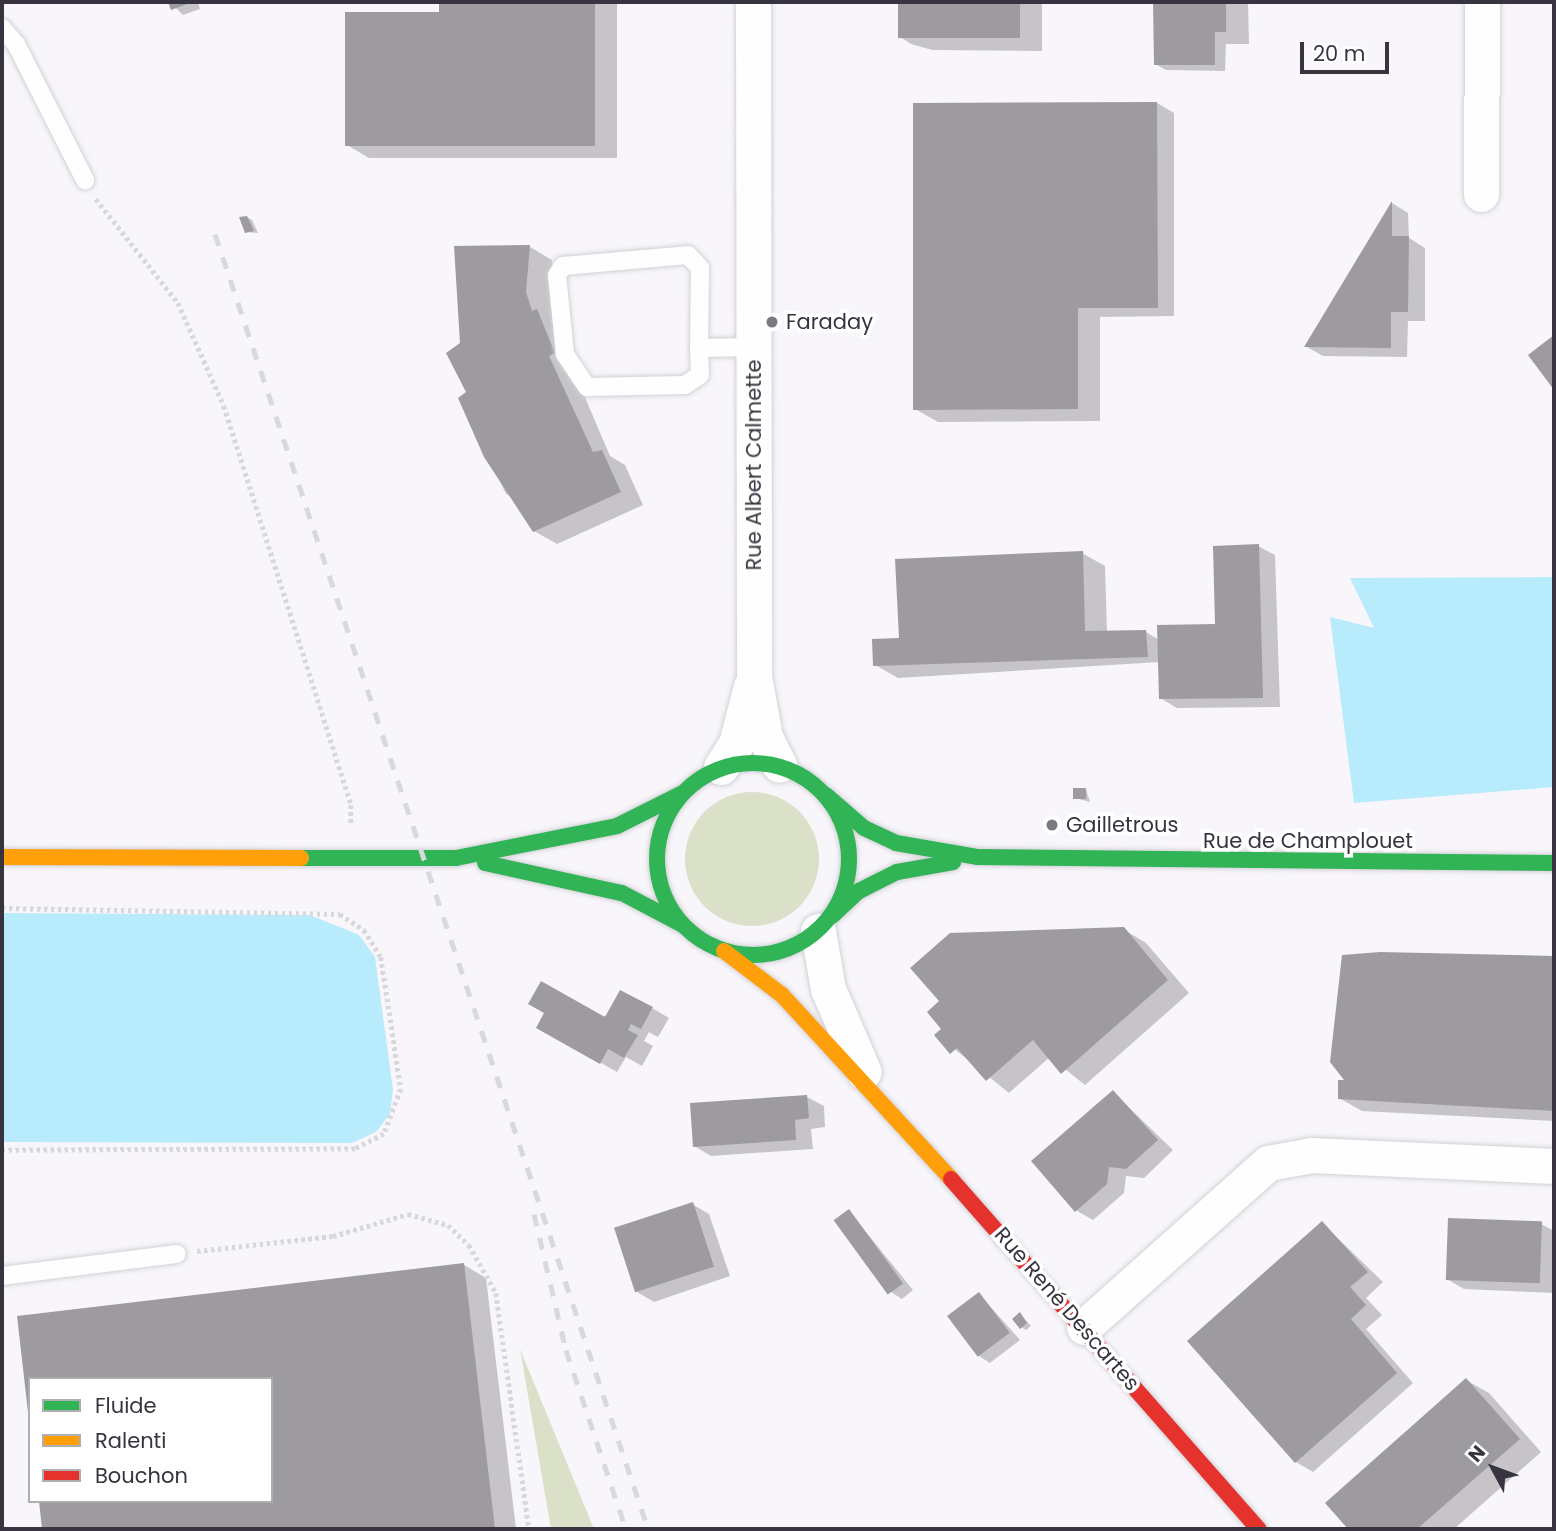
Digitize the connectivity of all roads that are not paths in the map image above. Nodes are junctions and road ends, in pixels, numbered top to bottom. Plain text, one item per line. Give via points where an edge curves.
1 (753, 2) edge
2 (1482, 2) edge
3 (2, 28) edge
4 (85, 180) road end
5 (1481, 194) dead end
6 (754, 347) junction
7 (699, 348) junction
8 (754, 676) junction
9 (779, 765) junction
10 (721, 767) junction
11 (681, 794) junction
12 (826, 795) junction
13 (2, 857) edge
14 (977, 857) junction
15 (456, 858) junction
16 (1554, 863) edge
17 (683, 926) junction
18 (822, 926) junction
19 (724, 951) junction
20 (874, 1091) junction
21 (1554, 1166) edge
22 (177, 1254) road end
23 (2, 1276) edge
24 (1084, 1327) junction
25 (1259, 1529) edge

1 - 6 street, Rue Albert Calmette
2 - 5 street
3 - 4 lane via 16,44
6 - 7 lane
6 - 8 street, Rue Albert Calmette
7 - 7 lane via 700,268 688,255 563,266 557,275 565,355 587,387 685,385 700,375
8 - 9 street, Rue Albert Calmette via 765,737
8 - 10 street, Rue Albert Calmette via 736,744
9 - 10 street via 753,760
9 - 12 street
10 - 11 street
11 - 15 street via 617,826
11 - 17 street via 658,844 658,876
12 - 14 street, Rue de Champlouet via 864,828 896,843
12 - 18 street via 841,819 849,870
13 - 15 street
14 - 16 street, Rue de Champlouet
14 - 18 street, Rue de Champlouet via 897,872 859,891
15 - 17 street via 622,892
17 - 19 street
18 - 19 street via 776,953
18 - 20 street, Rue René Descartes via 828,989
19 - 20 street, Rue René Descartes via 782,995
20 - 24 street, Rue René Descartes
21 - 24 street via 1312,1155 1268,1163
22 - 23 lane
24 - 25 street, Rue René Descartes

